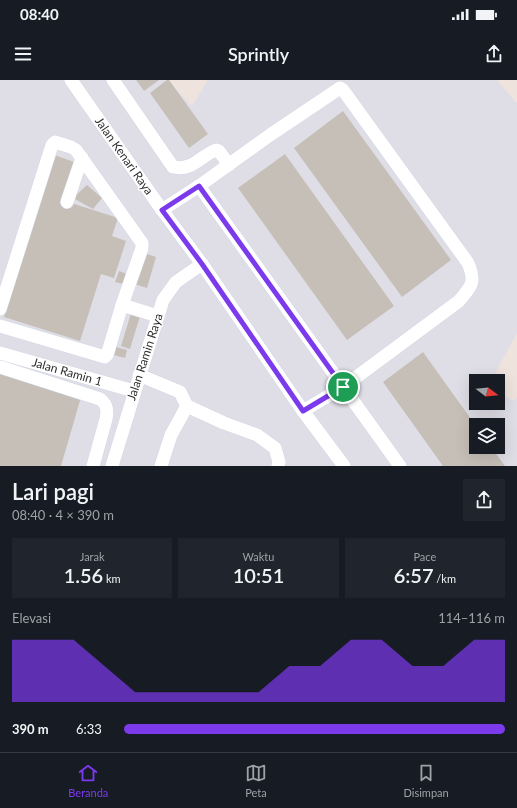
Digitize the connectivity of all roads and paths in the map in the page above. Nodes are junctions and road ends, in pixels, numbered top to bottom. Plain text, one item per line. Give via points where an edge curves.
1 (71, 80) edge
2 (113, 80) edge
3 (82, 158) junction
4 (229, 165) junction
5 (199, 186) junction
6 (67, 202) dead end
7 (162, 210) junction
8 (202, 264) junction
9 (122, 305) junction
10 (0, 309) edge
11 (158, 316) junction
12 (0, 326) edge
13 (0, 353) edge
14 (0, 367) edge
15 (139, 375) junction
16 (343, 387) junction
17 (134, 391) junction
18 (188, 406) junction
19 (303, 411) junction
20 (93, 466) edge
21 (112, 466) edge
22 (162, 466) edge
23 (278, 466) edge
24 (344, 466) edge
25 (400, 466) edge

1 - 7 street, Jalan Kenari Raya
2 - 4 street via 173,167 189,167 215,150 218,150
3 - 6 street
3 - 9 street via 142,243
3 - 10 street via 71,147 53,143
4 - 5 street
4 - 16 street via 341,88 468,263 473,274 472,285 459,301
5 - 7 street
5 - 16 street
7 - 8 street, Jalan Kenari Raya
8 - 11 street, Jalan Ramin Raya via 176,282 163,300
8 - 19 street, Jalan Kenari Raya
9 - 11 street
9 - 12 street via 105,357
11 - 15 street, Jalan Ramin Raya
13 - 17 street, Jalan Ramin 1
14 - 20 street via 104,402 108,411
15 - 17 street, Jalan Ramin Raya
15 - 18 street via 180,392
16 - 19 street
16 - 25 street
17 - 21 street, Jalan Ramin Raya
18 - 22 street via 171,435
18 - 23 street via 224,424 257,435 275,448
19 - 24 street, Jalan Kenari Raya

